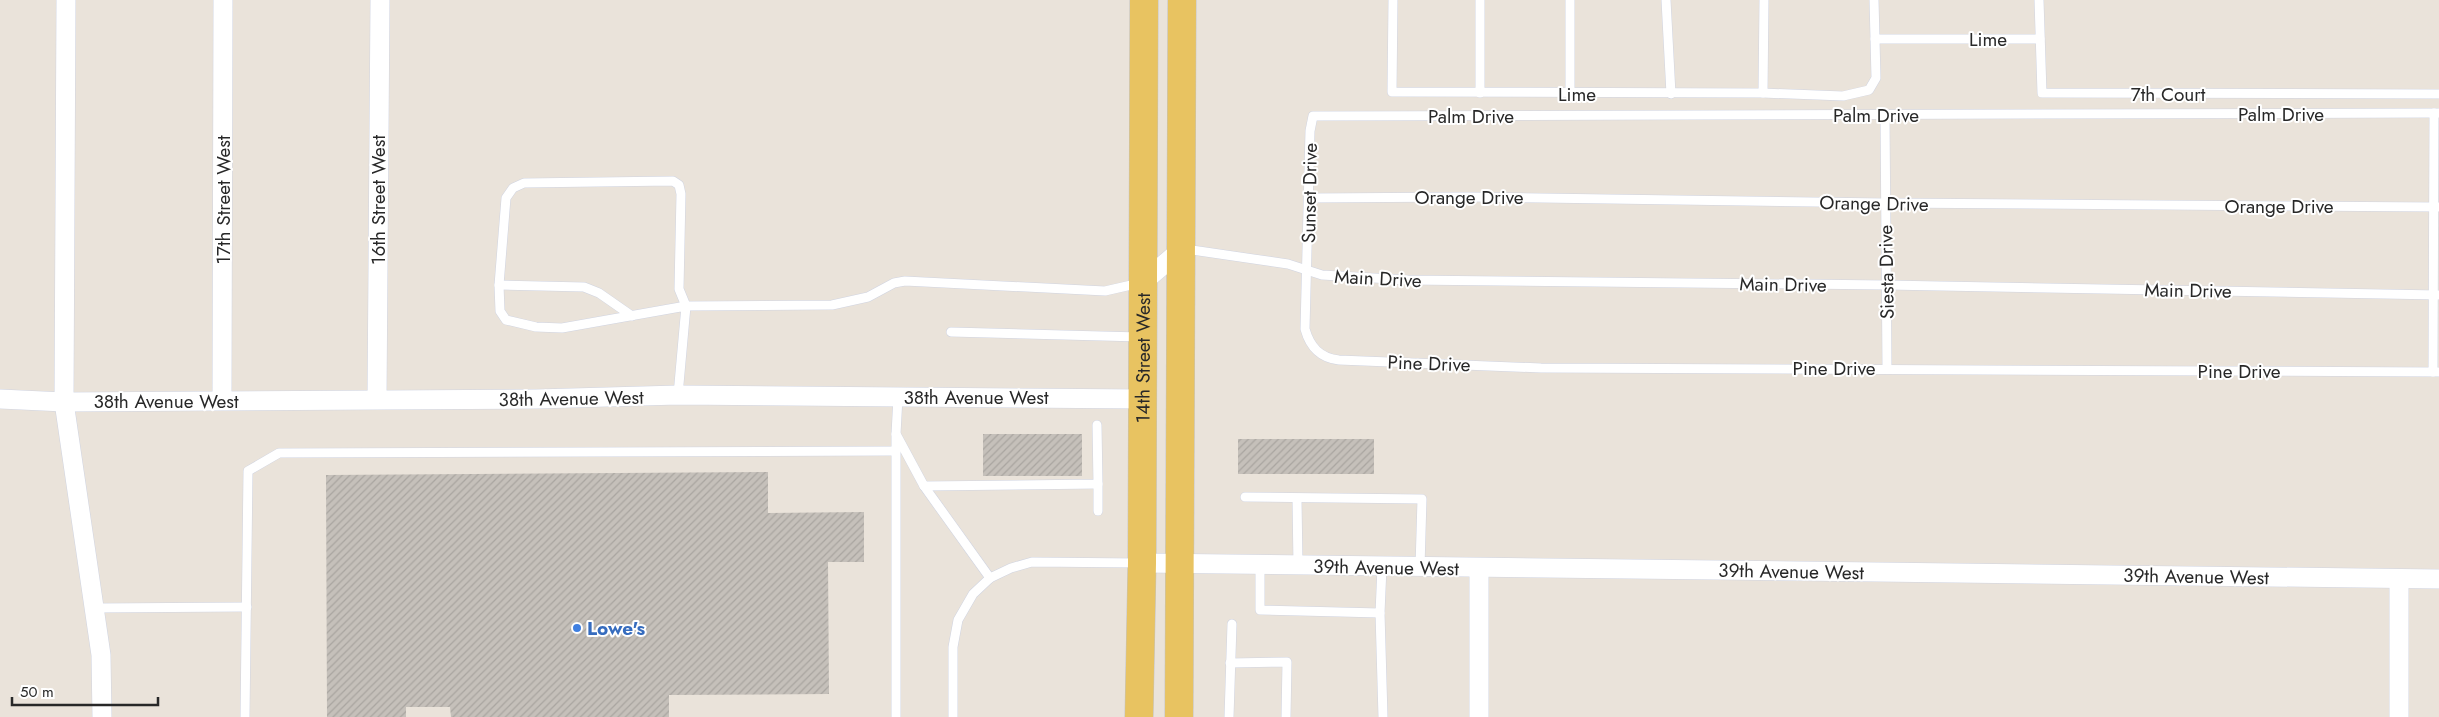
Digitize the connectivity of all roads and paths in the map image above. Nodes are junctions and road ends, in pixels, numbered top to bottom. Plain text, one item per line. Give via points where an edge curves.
1 (66, 0) edge
2 (223, 0) edge
3 (380, 0) edge
4 (1144, 0) edge
5 (1182, 0) edge
6 (1393, 0) edge
7 (1480, 0) edge
8 (1570, 0) edge
9 (1666, 0) edge
10 (1764, 0) edge
11 (1874, 0) edge
12 (2040, 0) edge
13 (2040, 38) junction
14 (1875, 39) junction
15 (1480, 93) junction
16 (1762, 93) junction
17 (1570, 94) junction
18 (1671, 94) junction
19 (2439, 94) edge
20 (2437, 113) edge
21 (1884, 115) junction
22 (1313, 116) joint
23 (1309, 198) junction
24 (1884, 203) junction
25 (2436, 207) edge
26 (1182, 249) junction
27 (1308, 269) junction
28 (1142, 283) junction
29 (499, 285) junction
30 (1887, 285) junction
31 (2437, 295) edge
32 (686, 306) junction
33 (632, 316) junction
34 (951, 332) dead end
35 (1143, 337) junction
36 (1887, 369) junction
37 (2436, 372) edge
38 (678, 395) junction
39 (898, 397) junction
40 (0, 399) edge
41 (377, 399) junction
42 (1143, 399) junction
43 (222, 400) junction
44 (64, 402) junction
45 (1096, 425) dead end
46 (896, 434) junction
47 (896, 451) junction
48 (1098, 484) junction
49 (924, 486) junction
50 (1246, 497) dead end
51 (1298, 499) junction
52 (1098, 511) dead end
53 (1142, 563) junction
54 (1180, 564) junction
55 (1260, 565) junction
56 (1298, 566) junction
57 (1382, 567) junction
58 (1420, 567) junction
59 (1479, 568) junction
60 (990, 578) junction
61 (2399, 579) junction
62 (2439, 579) edge
63 (247, 607) junction
64 (94, 608) junction
65 (1380, 613) junction
66 (1232, 624) dead end
67 (1230, 663) junction
68 (2399, 711) edge
69 (102, 717) edge
70 (246, 717) edge
71 (896, 717) edge
72 (953, 717) edge
73 (1139, 717) edge
74 (1179, 717) edge
75 (1229, 717) edge
76 (1286, 717) edge
77 (1383, 717) edge
78 (1479, 717) edge

1 - 44 street
2 - 43 street, 17th Street West
3 - 41 street, 16th Street West
4 - 28 main road, 14th Street West
5 - 26 main road, 14th Street West
6 - 15 lane, Lime via 1392,92
7 - 15 lane
8 - 17 lane
9 - 18 lane
10 - 16 lane
11 - 14 lane, Lime
12 - 13 lane
13 - 14 lane, Lime
13 - 19 lane, 7th Court via 2042,93
14 - 16 lane, Lime via 1876,78 1869,90 1843,96
15 - 17 lane, Lime
16 - 18 lane, Lime
17 - 18 lane, Lime
20 - 21 lane, Palm Drive
20 - 25 lane
21 - 22 lane, Palm Drive
21 - 24 lane, Siesta Drive
22 - 23 lane, Sunset Drive
23 - 24 lane, Orange Drive
23 - 27 lane, Sunset Drive
24 - 25 lane, Orange Drive
24 - 30 lane, Siesta Drive
25 - 31 lane
26 - 27 lane, Main Drive
26 - 28 street
26 - 54 main road, 14th Street West
27 - 30 lane, Main Drive via 1322,275 1408,280
27 - 36 lane, Pine Drive via 1305,329 1314,348 1332,359 1541,368
28 - 32 lane via 1105,291 905,281 863,299 832,305
28 - 35 main road, 14th Street West
29 - 32 lane via 506,198 513,188 524,183 673,180 679,185 681,194 679,290
29 - 33 lane via 584,287 599,293
29 - 33 lane via 500,311 506,320 516,324 562,328
30 - 31 lane, Main Drive
30 - 36 lane, Siesta Drive
31 - 37 lane
32 - 33 lane
32 - 38 lane
34 - 35 lane
35 - 42 main road, 14th Street West
36 - 37 lane, Pine Drive
38 - 39 street, 38th Avenue West
38 - 41 street, 38th Avenue West
39 - 42 street, 38th Avenue West
39 - 46 lane
40 - 44 street, 38th Avenue West
41 - 43 street, 38th Avenue West
42 - 53 main road, 14th Street West
43 - 44 street, 38th Avenue West
44 - 64 street
45 - 48 lane
46 - 47 lane
46 - 49 lane
47 - 63 lane via 279,452 248,471
47 - 71 lane
48 - 49 lane
48 - 52 lane
49 - 60 lane
50 - 51 lane
51 - 56 lane
51 - 58 lane via 1422,499
53 - 54 street, 39th Avenue West
53 - 60 lane via 1032,562
53 - 73 main road, 14th Street West
54 - 55 street, 39th Avenue West
54 - 74 main road, 14th Street West
55 - 56 street, 39th Avenue West
55 - 65 lane via 1260,610
56 - 57 street, 39th Avenue West
57 - 58 street, 39th Avenue West
57 - 65 lane
58 - 59 street, 39th Avenue West
59 - 61 street, 39th Avenue West
59 - 78 street
60 - 72 lane via 973,594 958,620 953,647
61 - 62 street, 39th Avenue West
61 - 68 street
63 - 64 lane
63 - 70 lane
64 - 69 street via 101,654
65 - 77 lane
66 - 67 lane
67 - 75 lane
67 - 76 lane via 1287,662

